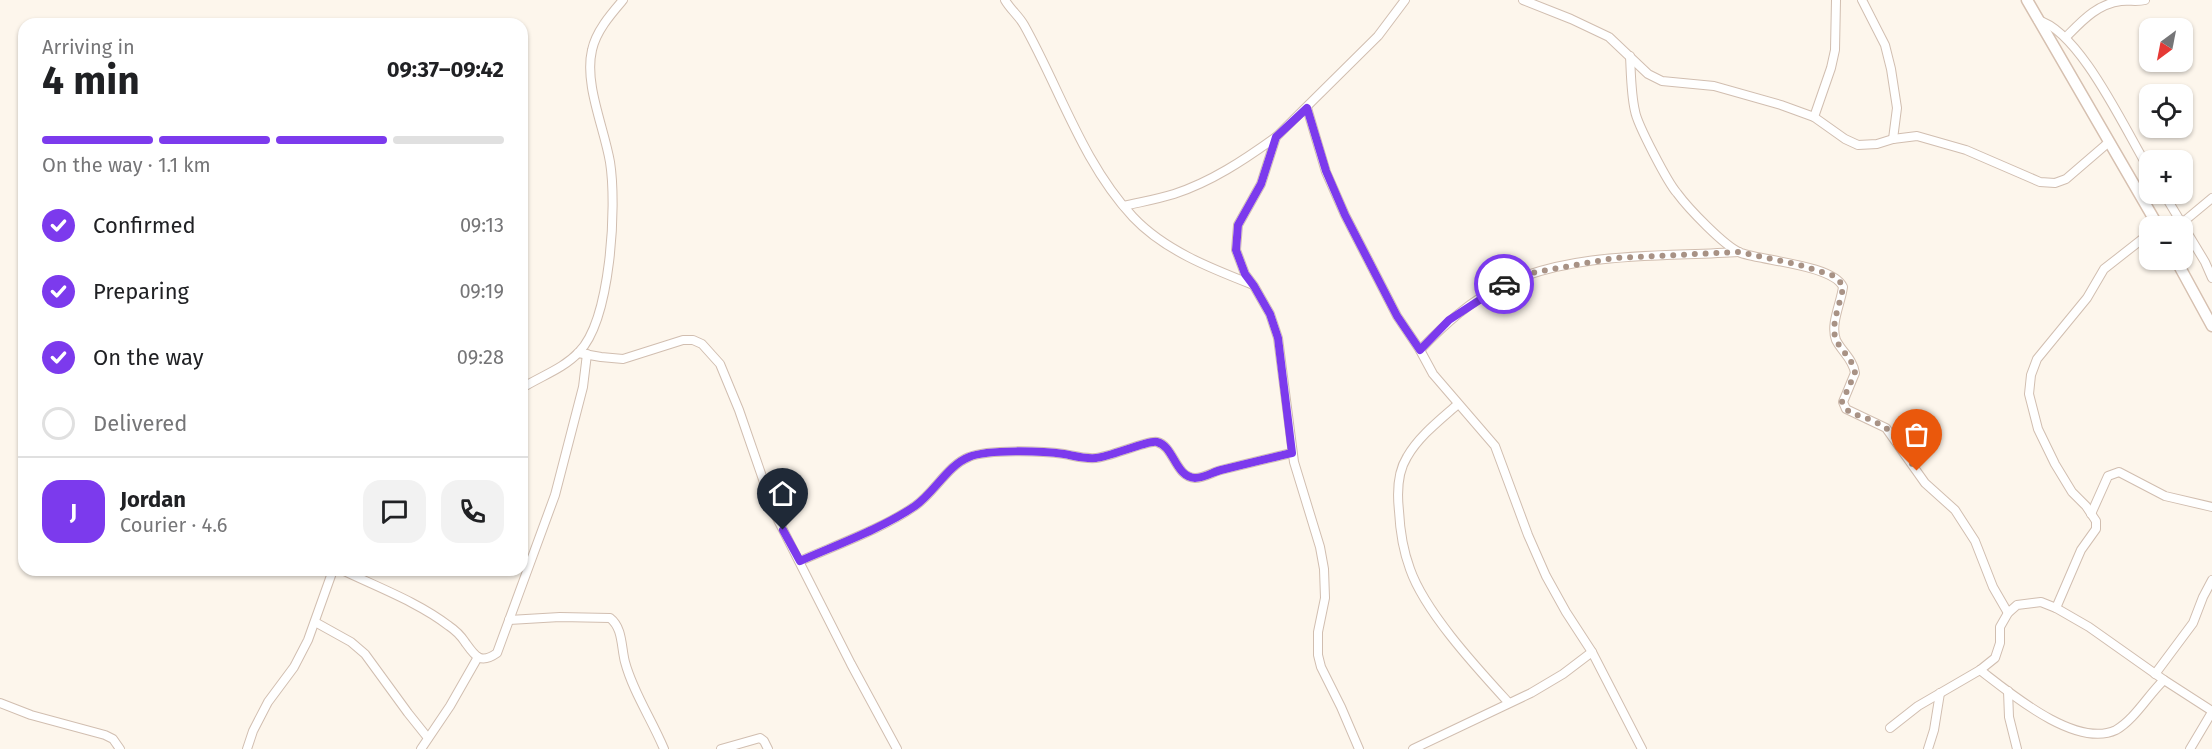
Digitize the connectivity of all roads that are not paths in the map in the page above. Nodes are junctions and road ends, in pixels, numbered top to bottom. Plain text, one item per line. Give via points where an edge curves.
1 (623, 0) edge
2 (1005, 0) edge
3 (1405, 0) edge
4 (1523, 0) edge
5 (1836, 0) edge
6 (1862, 0) edge
7 (2027, 0) edge
8 (2145, 0) edge
9 (2038, 20) junction
10 (2066, 37) junction
11 (1629, 56) junction
12 (1307, 108) junction
13 (1814, 117) junction
14 (1276, 137) junction
15 (1893, 139) junction
16 (2109, 142) junction
17 (2139, 152) edge
18 (2212, 198) edge
19 (1124, 206) junction
20 (2152, 216) edge
21 (2190, 216) edge
22 (2139, 241) edge
23 (2193, 242) edge
24 (1739, 252) junction
25 (2181, 270) edge
26 (2212, 278) edge
27 (1254, 286) junction
28 (2212, 326) edge
29 (1420, 350) junction
30 (583, 354) junction
31 (528, 385) edge
32 (1458, 404) junction
33 (1292, 453) junction
34 (2212, 507) edge
35 (2091, 514) junction
36 (800, 561) junction
37 (528, 568) edge
38 (331, 576) edge
39 (354, 576) edge
40 (525, 576) edge
41 (2212, 580) edge
42 (2056, 608) junction
43 (2008, 613) junction
44 (509, 620) junction
45 (315, 622) junction
46 (1592, 652) junction
47 (478, 657) junction
48 (1980, 670) junction
49 (2156, 674) junction
50 (2164, 680) junction
51 (2008, 692) junction
52 (1940, 693) junction
53 (1508, 702) junction
54 (0, 703) edge
55 (2212, 711) edge
56 (1890, 728) dead end
57 (428, 738) junction
58 (1355, 746) edge
59 (120, 749) edge
60 (246, 749) edge
61 (421, 749) edge
62 (664, 749) edge
63 (721, 749) edge
64 (768, 749) edge
65 (897, 749) edge
66 (1413, 749) edge
67 (1642, 749) edge
68 (1928, 749) edge
69 (2017, 749) edge
70 (2190, 749) edge

1 - 30 street via 598,33 592,50 590,78 610,164 614,213 602,305
2 - 19 street via 1023,23 1088,153
3 - 12 street via 1378,36
4 - 11 street via 1609,38
5 - 13 street via 1835,50
6 - 15 street via 1885,45 1891,69 1897,108
7 - 9 main road
8 - 10 street via 2105,5
9 - 10 street
9 - 16 main road
10 - 17 street
11 - 13 street via 1662,81 1714,86
11 - 24 street via 1635,113 1676,192
12 - 14 street
12 - 29 street via 1326,171 1345,215 1397,316
13 - 15 street via 1858,145
14 - 19 street via 1211,178 1175,193
14 - 27 street via 1261,184 1238,225 1236,250
15 - 16 street via 1917,136 1944,142 2040,182 2055,183 2066,179
16 - 20 main road
18 - 21 street
19 - 27 street via 1157,238 1184,255
22 - 35 street via 2104,268 2087,298 2037,359 2031,375 2030,394 2038,429 2060,473
23 - 26 street
24 - 29 street via 1614,258 1531,273 1501,286 1449,320
24 - 43 street via 1796,264 1832,275 1840,282 1843,287 1835,337 1855,373 1842,402 1846,409 1886,428 1925,483 1955,510 1975,541
25 - 28 main road
27 - 33 street via 1278,338
29 - 32 street via 1433,374
30 - 31 street
30 - 36 street via 623,359 683,340 693,340 711,352 739,410 775,514
30 - 37 street via 583,387 555,495
32 - 46 street via 1495,446 1546,576
32 - 53 street via 1415,444 1405,459 1399,476 1400,536 1410,571 1424,598 1478,670
33 - 36 street via 1198,478 1183,472 1158,442 1098,458 1055,453 981,454 968,457 951,469 915,506
33 - 58 street via 1324,569 1325,598 1318,655
34 - 35 street via 2165,496 2119,472 2108,476
35 - 42 street via 2096,529 2081,550
36 - 65 street
38 - 45 street
39 - 47 street via 436,616 454,629
40 - 44 street
41 - 49 street via 2193,623
42 - 43 street via 2041,602 2028,603 2017,605
42 - 49 street
43 - 48 street via 2000,627 1995,658
44 - 47 street via 497,653 490,659
44 - 62 street via 560,617 610,618 616,622 625,664
45 - 57 street via 365,654
45 - 60 street via 294,667 268,702
46 - 53 street via 1563,674
46 - 67 street
47 - 57 street
48 - 51 street
48 - 52 street
49 - 50 street
50 - 51 street via 2116,730 2101,735 2066,730
50 - 55 street
51 - 69 street
52 - 56 street
52 - 68 street
53 - 66 street
54 - 59 street via 105,735
55 - 70 street
57 - 61 street
63 - 64 street via 760,738

